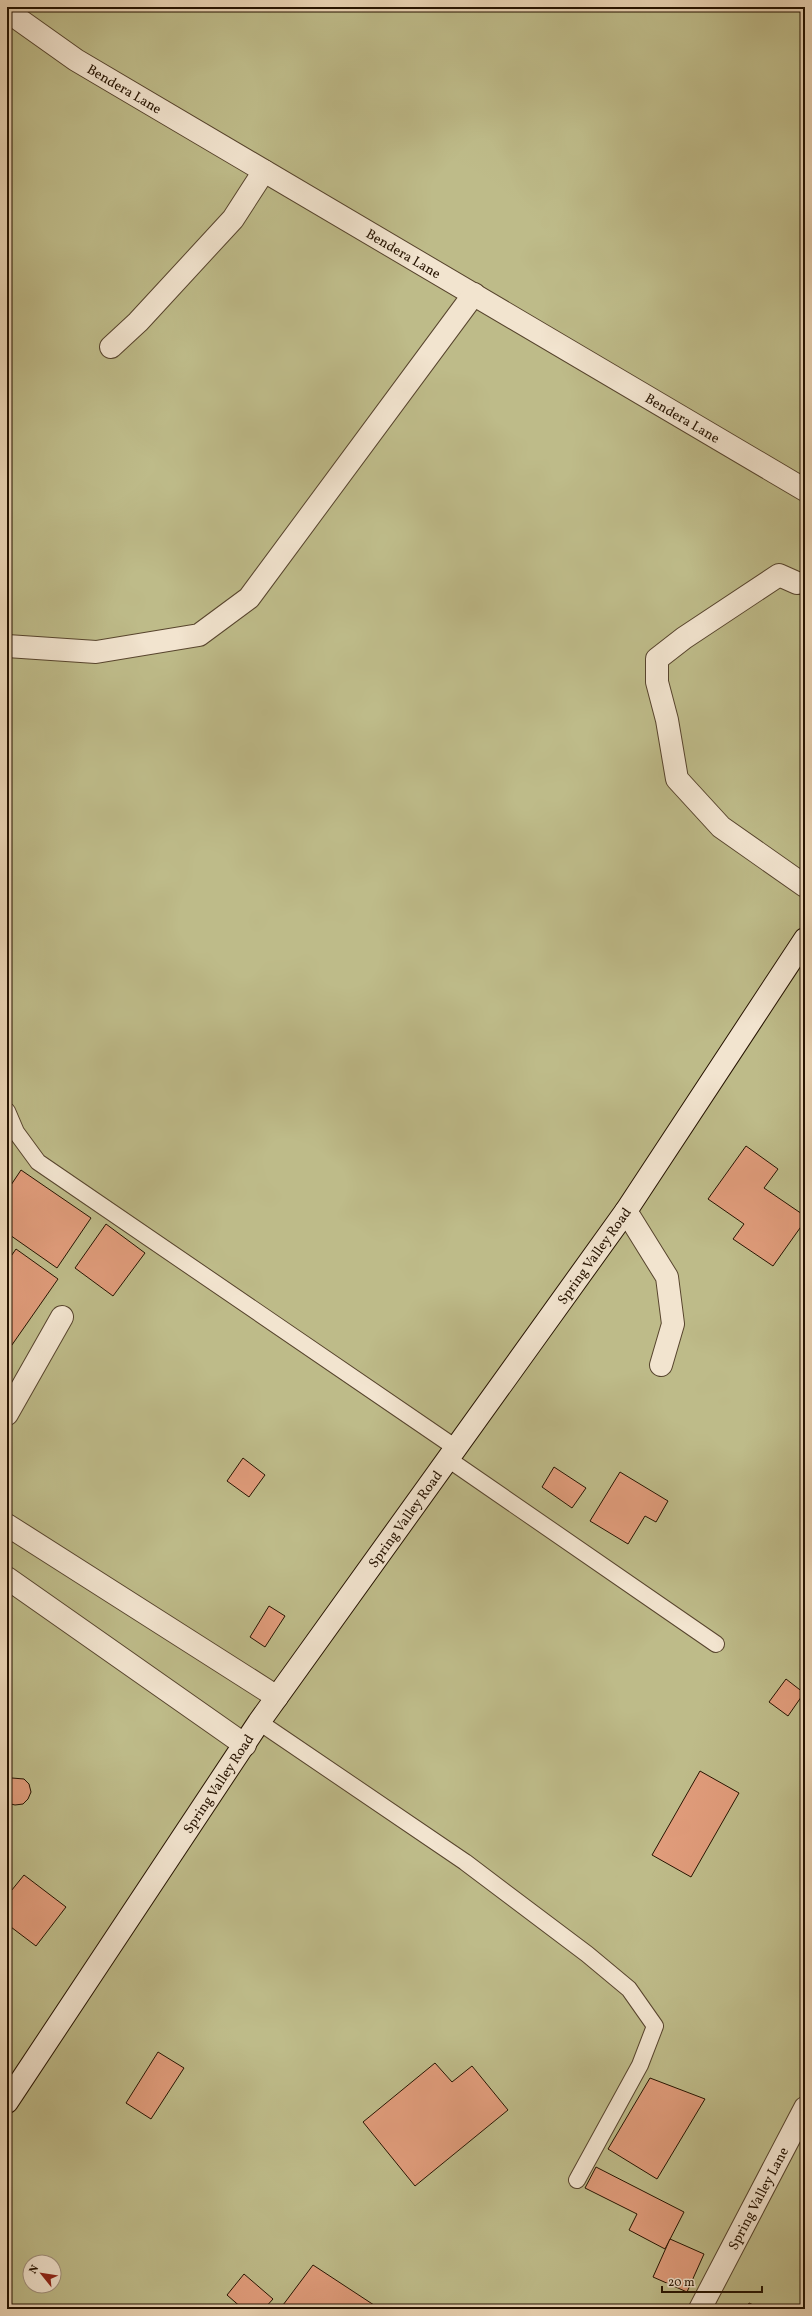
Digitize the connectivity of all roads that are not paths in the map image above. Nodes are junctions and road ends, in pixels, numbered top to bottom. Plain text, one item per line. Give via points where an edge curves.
1 (7, 10) edge
2 (264, 171) junction
3 (474, 294) junction
4 (112, 347) dead end
5 (805, 490) edge
6 (797, 583) dead end
7 (7, 646) edge
8 (805, 886) edge
9 (805, 939) edge
10 (7, 1111) edge
11 (626, 1211) junction
12 (62, 1317) dead end
13 (661, 1365) dead end
14 (7, 1414) edge
15 (452, 1454) junction
16 (7, 1525) edge
17 (7, 1578) edge
18 (716, 1644) dead end
19 (277, 1697) junction
20 (259, 1722) junction
21 (245, 1745) junction
22 (7, 2102) edge
23 (805, 2108) edge
24 (577, 2180) dead end
25 (700, 2309) edge

1 - 2 street, Bendera Lane via 76,60
2 - 3 street, Bendera Lane
2 - 4 street via 232,219
3 - 5 street, Bendera Lane
3 - 7 street via 249,598 199,636 96,652
6 - 8 street via 779,575 684,638 657,659 657,682 667,720 677,779 721,827
9 - 11 street, Spring Valley Road
10 - 15 lane via 16,1132 38,1162
11 - 13 street via 667,1277 673,1324
11 - 15 street, Spring Valley Road
12 - 14 street
15 - 18 lane
15 - 19 street, Spring Valley Road
16 - 19 street
17 - 21 street
19 - 20 street, Spring Valley Road
20 - 21 street, Spring Valley Road
20 - 24 lane via 465,1862 587,1954 629,1989 655,2026 640,2065
21 - 22 street, Spring Valley Road
23 - 25 street, Spring Valley Lane

